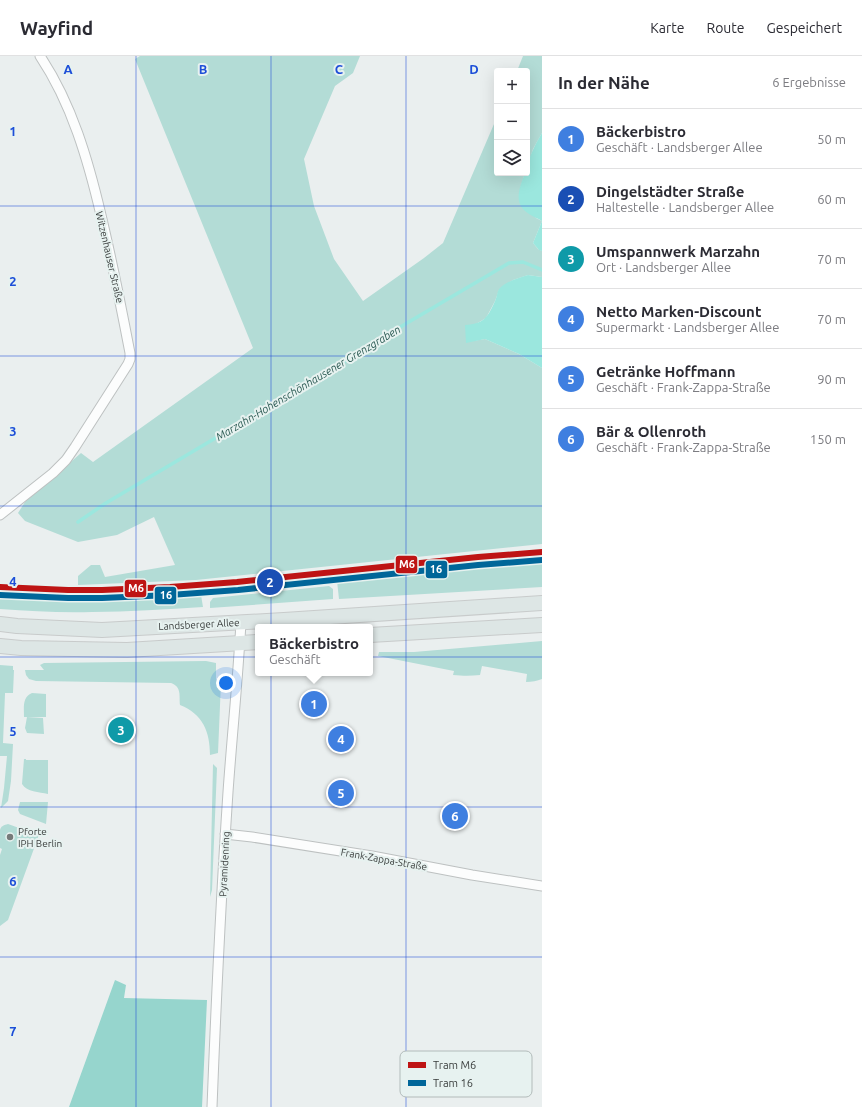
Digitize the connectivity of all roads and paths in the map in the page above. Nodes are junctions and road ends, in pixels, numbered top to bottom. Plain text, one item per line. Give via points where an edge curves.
1 (40, 56) edge
2 (0, 515) edge
3 (542, 603) edge
4 (241, 622) junction
5 (0, 624) edge
6 (542, 625) edge
7 (373, 635) edge
8 (255, 642) edge
9 (240, 643) junction
10 (0, 646) edge
11 (225, 834) junction
12 (542, 886) edge
13 (212, 1107) edge

1 - 2 street, Witzenhauser Straße via 68,106 85,156 119,294 130,359 66,460
3 - 4 main road, Landsberger Allee
4 - 5 main road, Landsberger Allee via 102,630
4 - 9 street, Pyramidenring
6 - 7 main road
8 - 9 main road
9 - 10 main road via 127,650
9 - 11 street, Pyramidenring
11 - 12 street, Frank-Zappa-Straße
11 - 13 street, Pyramidenring

